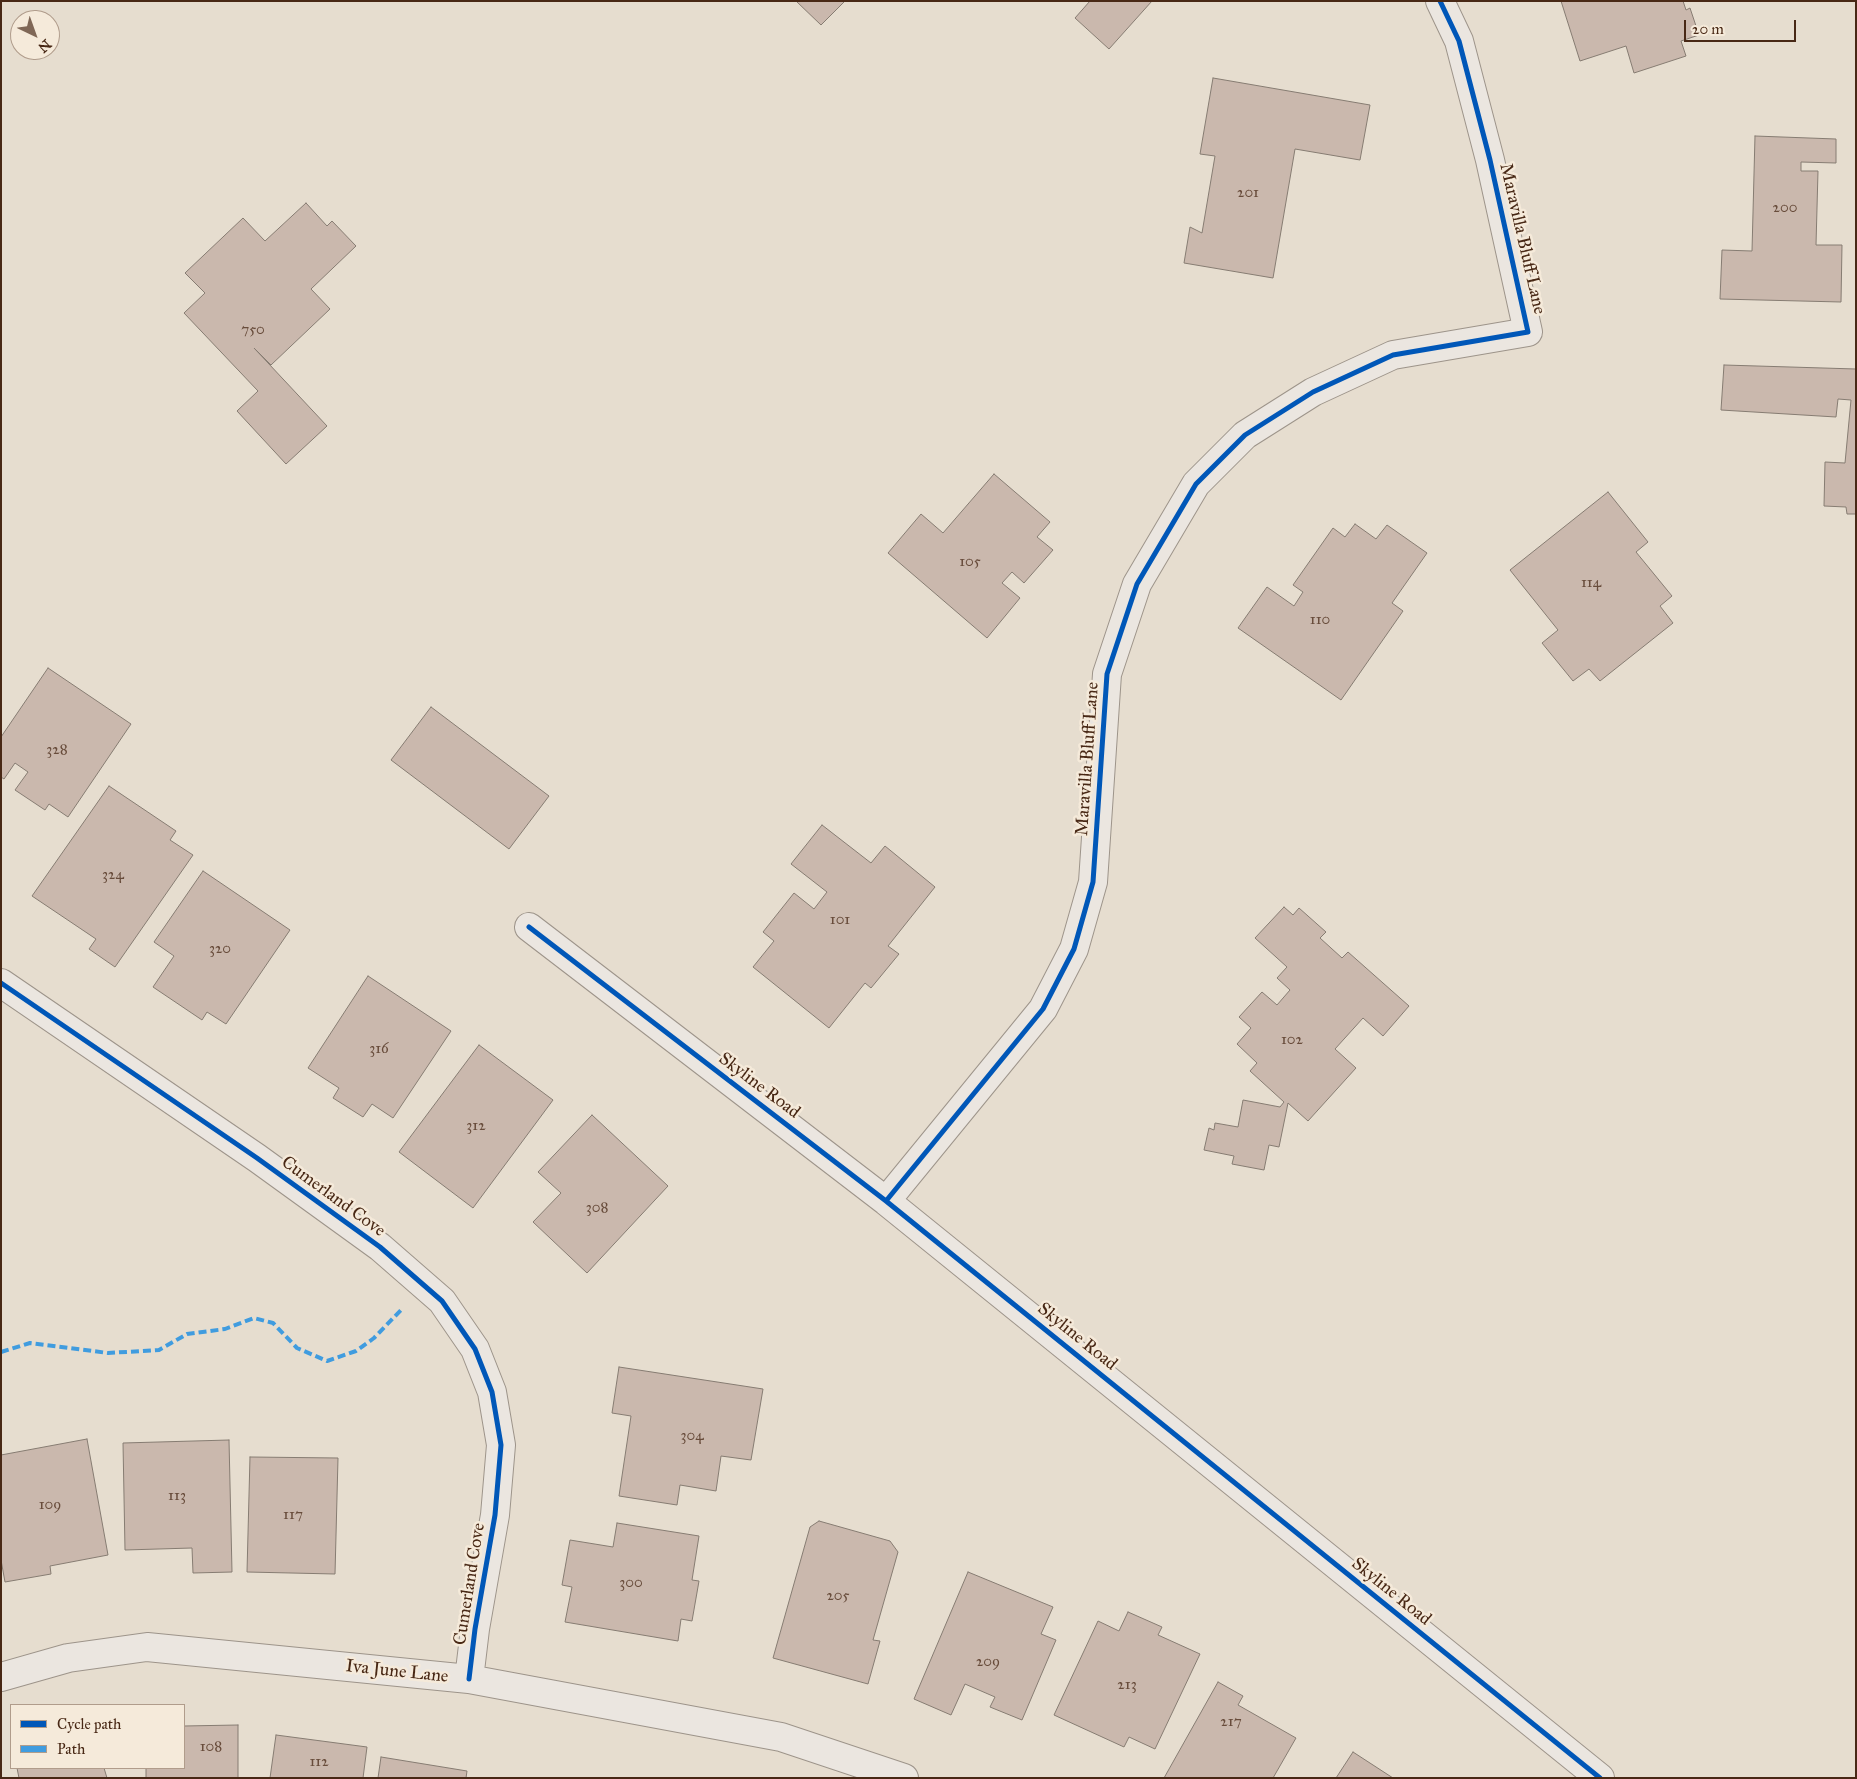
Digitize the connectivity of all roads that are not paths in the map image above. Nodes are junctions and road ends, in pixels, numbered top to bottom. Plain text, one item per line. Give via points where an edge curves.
1 (1440, 1) edge
2 (529, 927) dead end
3 (1, 983) edge
4 (886, 1201) junction
5 (1, 1677) edge
6 (469, 1679) junction
7 (904, 1778) edge
8 (1600, 1778) edge

1 - 4 street, Maravilla Bluff Lane via 1460,41 1528,332 1393,354 1313,392 1245,435 1196,484 1137,584 1107,674 1093,882 1074,950 1043,1009
2 - 4 street, Skyline Road
3 - 6 street, Cumerland Cove via 257,1158 380,1247 442,1301 475,1349 492,1392 500,1445 495,1515
4 - 8 street, Skyline Road
5 - 6 street, Iva June Lane via 68,1658 146,1647
6 - 7 street, Iva June Lane via 781,1737

